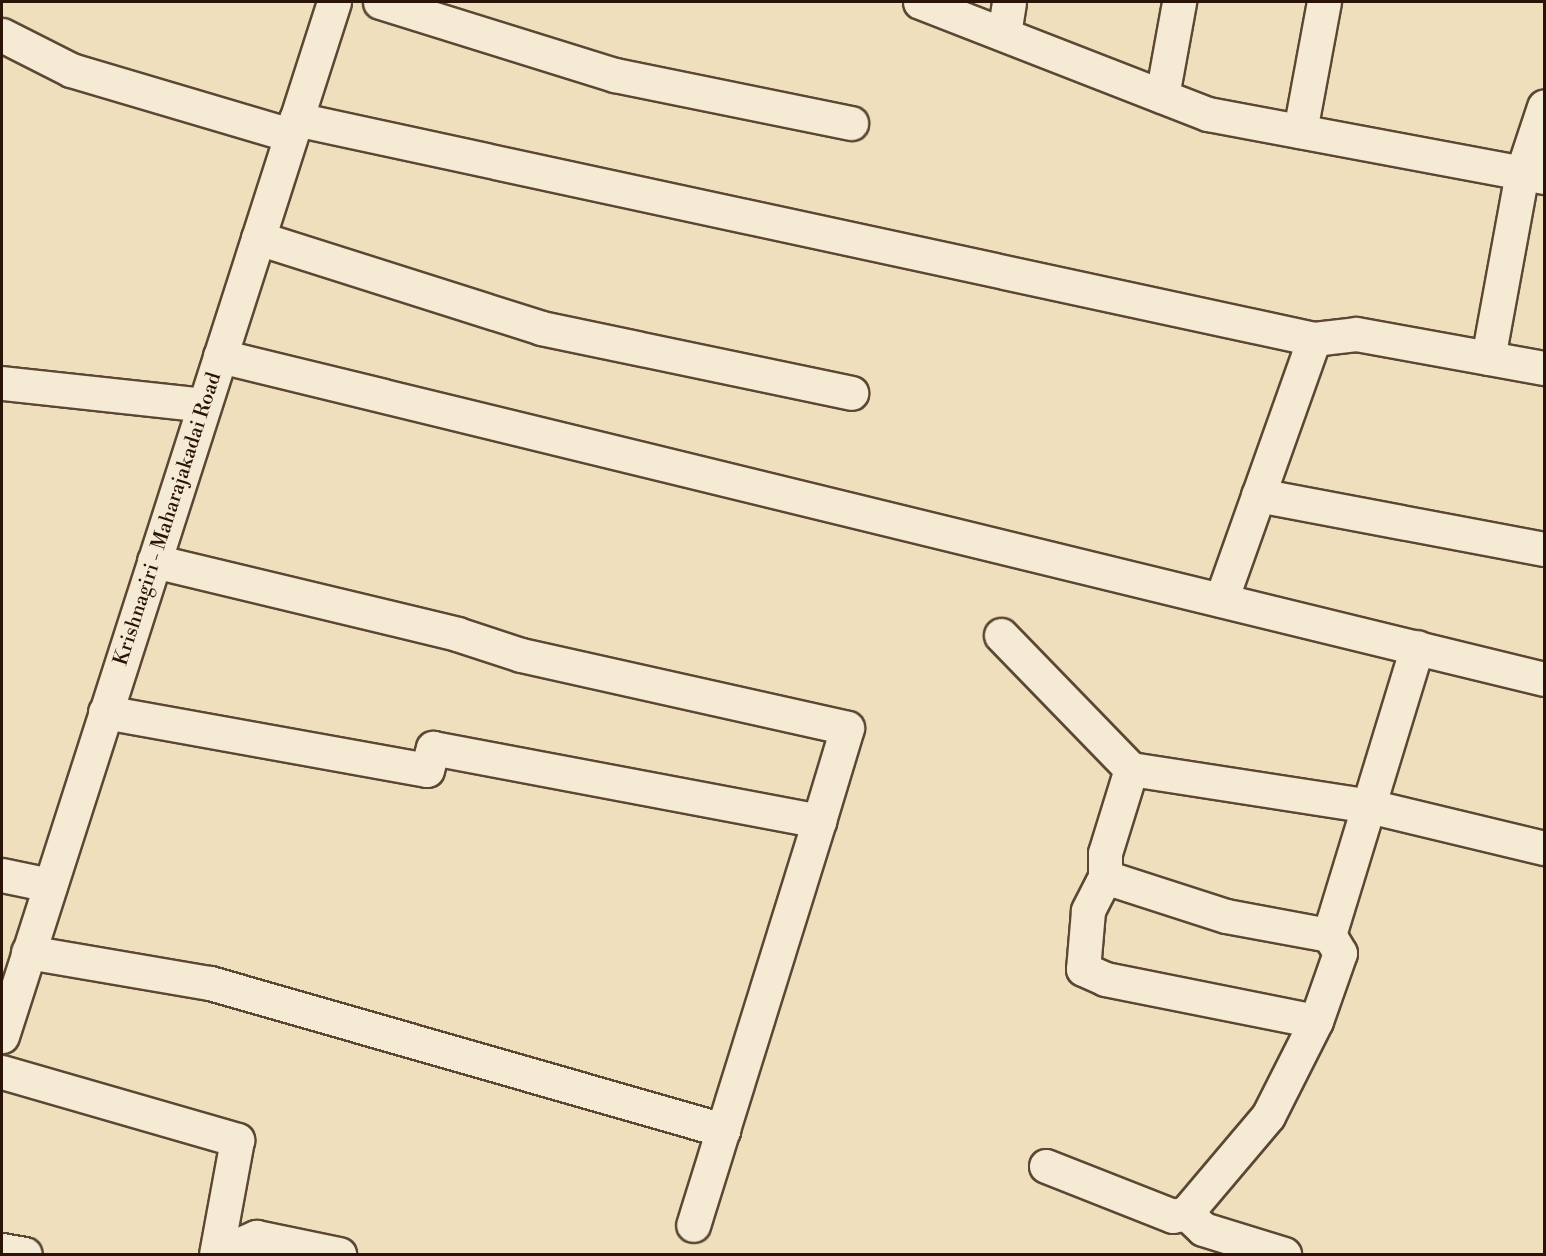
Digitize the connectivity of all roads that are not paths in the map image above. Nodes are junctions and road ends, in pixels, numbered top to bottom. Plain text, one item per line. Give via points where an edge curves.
1 (334, 2) edge
2 (380, 2) edge
3 (920, 2) edge
4 (1009, 2) edge
5 (1179, 2) edge
6 (1324, 2) edge
7 (1004, 34) junction
8 (2, 35) edge
9 (1162, 96) junction
10 (1545, 107) edge
11 (851, 123) dead end
12 (293, 127) junction
13 (1300, 131) junction
14 (1533, 175) edge
15 (258, 238) junction
16 (1314, 339) junction
17 (220, 356) junction
18 (1488, 358) junction
19 (1545, 368) edge
20 (2, 383) edge
21 (851, 393) dead end
22 (204, 405) junction
23 (1258, 495) junction
24 (1545, 549) edge
25 (154, 561) junction
26 (1221, 600) junction
27 (1001, 635) dead end
28 (1417, 647) junction
29 (1545, 678) edge
30 (105, 712) junction
31 (1131, 769) junction
32 (1369, 806) junction
33 (819, 821) junction
34 (1545, 848) edge
35 (2, 875) edge
36 (1105, 877) junction
37 (50, 885) junction
38 (1329, 935) junction
39 (28, 952) junction
40 (1316, 1021) junction
41 (2, 1036) edge
42 (2, 1072) edge
43 (723, 1130) junction
44 (1046, 1166) dead end
45 (1186, 1213) junction
46 (693, 1225) dead end
47 (2, 1250) edge
48 (25, 1254) edge
49 (216, 1254) edge
50 (339, 1254) edge
51 (1284, 1254) edge

1 - 12 street, Krishnagiri - Maharajakadai Road
2 - 11 street via 615,75
3 - 7 street
4 - 7 street
5 - 9 street
6 - 13 street
7 - 9 street
8 - 12 street via 71,70
9 - 13 street via 1208,114
10 - 14 street
12 - 15 street, Krishnagiri - Maharajakadai Road
12 - 16 street
13 - 14 street
14 - 18 street
15 - 17 street, Krishnagiri - Maharajakadai Road
15 - 21 street via 541,328
16 - 18 street via 1356,334
16 - 23 street
17 - 22 street, Krishnagiri - Maharajakadai Road
17 - 26 street
18 - 19 street
20 - 22 street
22 - 25 street, Krishnagiri - Maharajakadai Road
23 - 24 street
23 - 26 street
25 - 30 street, Krishnagiri - Maharajakadai Road
25 - 33 street via 457,634 521,655 847,728
26 - 28 street
27 - 31 street
28 - 29 street
28 - 32 street
30 - 33 street via 427,770 433,748
30 - 37 street, Krishnagiri - Maharajakadai Road
31 - 32 street
31 - 36 street via 1105,853
32 - 34 street
32 - 38 street
33 - 43 street
35 - 37 street
36 - 38 street via 1226,916
36 - 40 street via 1088,911 1083,969 1105,980
37 - 39 street, Krishnagiri - Maharajakadai Road
38 - 40 street via 1340,953
39 - 41 street, Krishnagiri - Maharajakadai Road
39 - 43 street via 210,984
40 - 45 street via 1268,1116
42 - 49 street via 237,1140
43 - 46 street
44 - 45 street via 1173,1216
45 - 51 street via 1203,1229
47 - 48 street
49 - 50 street via 256,1237

